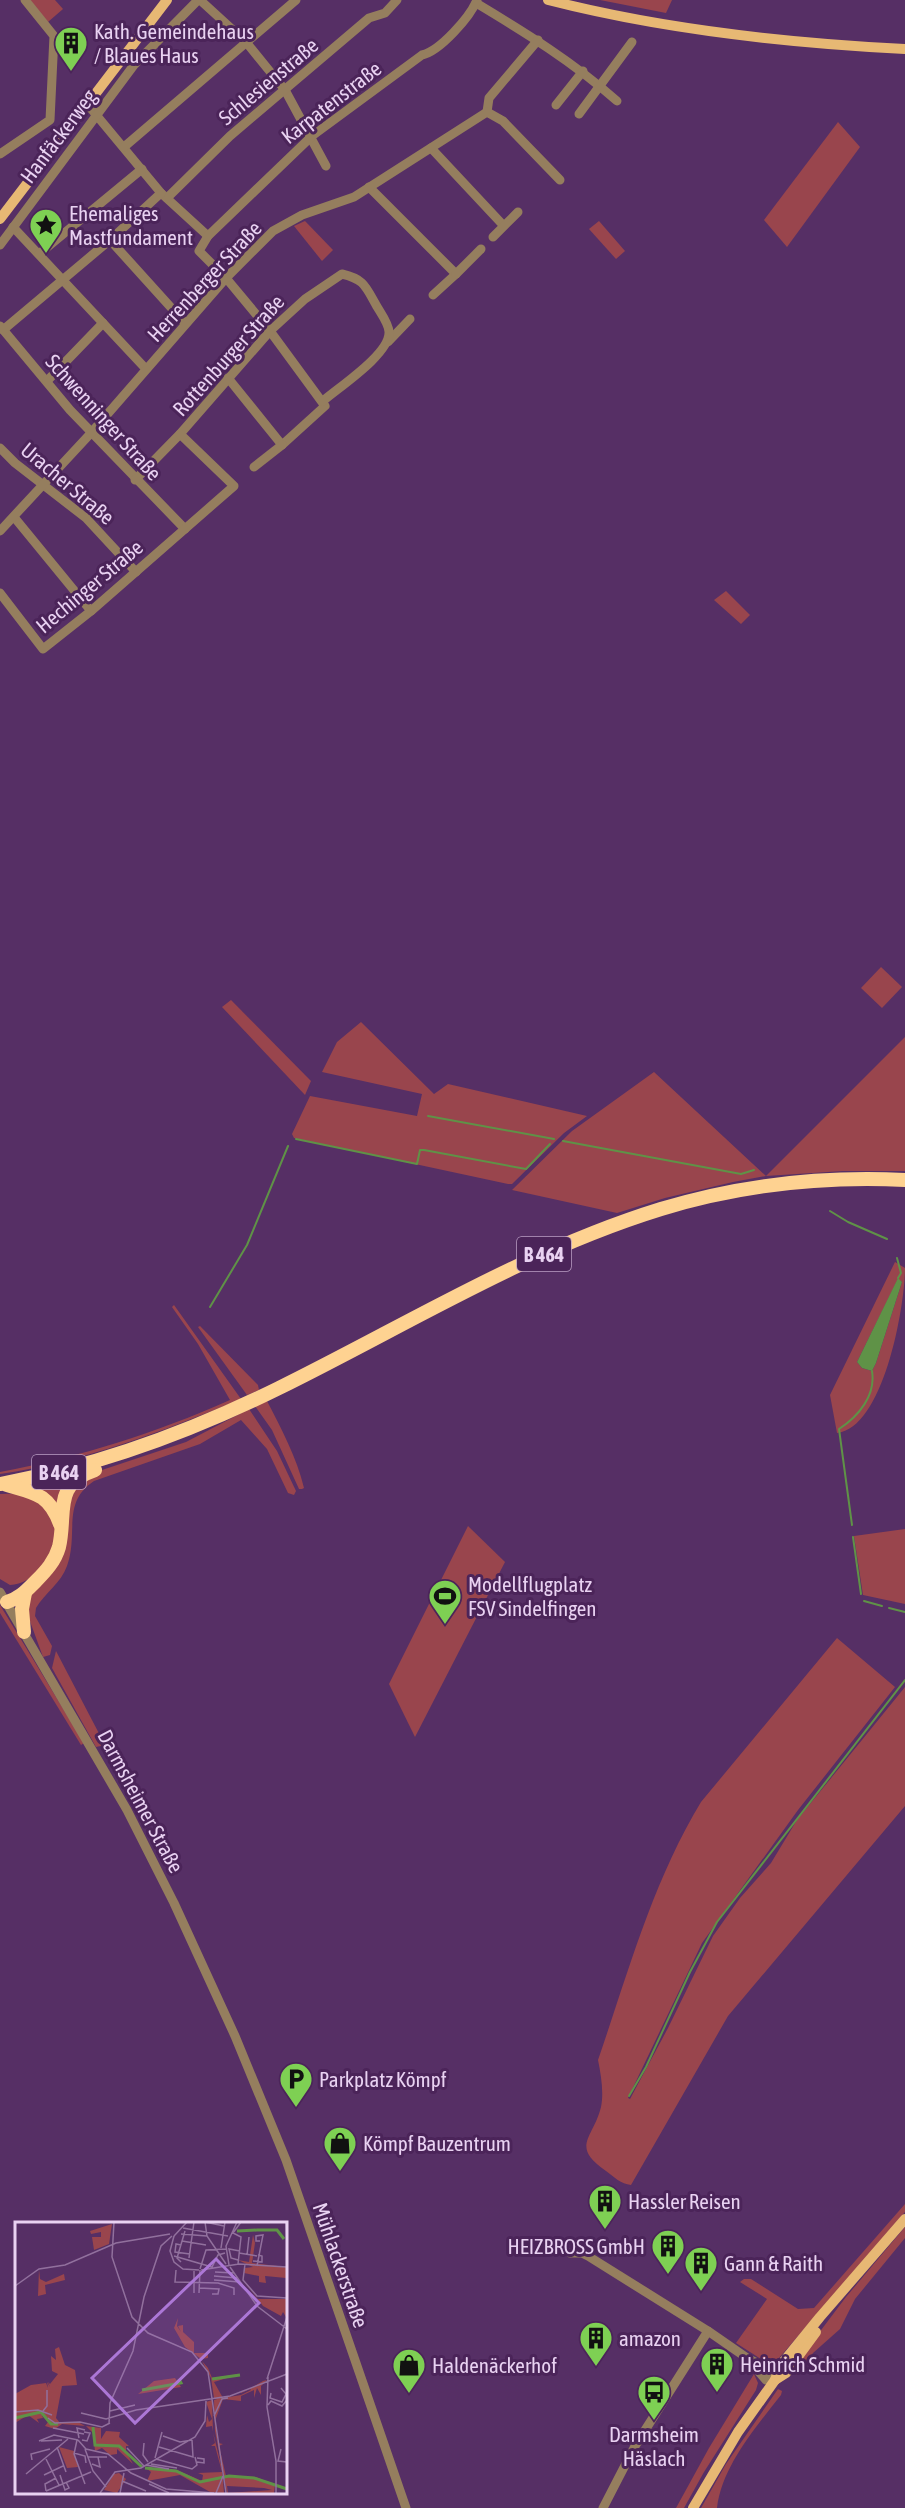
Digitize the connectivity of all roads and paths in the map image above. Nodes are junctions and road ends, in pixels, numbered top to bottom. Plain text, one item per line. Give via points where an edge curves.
1 (25, 0) edge
2 (167, 0) edge
3 (199, 0) edge
4 (296, 0) edge
5 (397, 0) edge
6 (548, 0) edge
7 (476, 2) edge
8 (538, 40) junction
9 (246, 42) junction
10 (633, 42) dead end
11 (905, 50) edge
12 (583, 71) junction
13 (601, 87) junction
14 (285, 90) junction
15 (617, 101) dead end
16 (88, 105) junction
17 (556, 105) dead end
18 (487, 112) junction
19 (97, 113) junction
20 (579, 114) dead end
21 (312, 136) junction
22 (124, 147) junction
23 (431, 148) junction
24 (0, 154) edge
25 (326, 166) dead end
26 (142, 169) junction
27 (560, 180) dead end
28 (369, 187) junction
29 (164, 195) junction
30 (518, 212) dead end
31 (0, 219) edge
32 (503, 225) junction
33 (13, 227) junction
34 (208, 236) junction
35 (493, 237) dead end
36 (110, 240) junction
37 (0, 245) edge
38 (481, 249) dead end
39 (39, 254) junction
40 (217, 269) dead end
41 (456, 274) junction
42 (226, 278) junction
43 (63, 280) junction
44 (433, 296) dead end
45 (410, 319) dead end
46 (103, 323) junction
47 (185, 323) junction
48 (2, 328) edge
49 (270, 331) junction
50 (388, 342) junction
51 (146, 369) junction
52 (228, 378) junction
53 (47, 381) junction
54 (324, 404) junction
55 (92, 433) junction
56 (180, 434) junction
57 (282, 445) junction
58 (0, 448) edge
59 (254, 467) dead end
60 (135, 480) junction
61 (44, 484) junction
62 (14, 517) junction
63 (185, 529) junction
64 (0, 531) edge
65 (136, 572) junction
66 (0, 593) edge
67 (91, 610) junction
68 (905, 1180) edge
69 (117, 1456) junction
70 (0, 1484) edge
71 (60, 1526) junction
72 (34, 1582) junction
73 (25, 1593) junction
74 (3, 1597) edge
75 (24, 1632) junction
76 (235, 2036) joint
77 (905, 2219) edge
78 (570, 2253) dead end
79 (708, 2331) junction
80 (775, 2380) junction
81 (406, 2508) edge
82 (603, 2508) edge
83 (693, 2508) edge

1 - 24 street via 54,36 50,120
2 - 16 main road
3 - 9 street
3 - 19 street, Hanfäckerweg via 134,65
4 - 9 street
5 - 14 street, Schlesienstraße via 385,13 369,18
6 - 11 main road via 760,38
7 - 8 street
7 - 21 street, Karpatenstraße via 465,20 428,54
8 - 12 street
8 - 18 street via 489,98
9 - 14 street
9 - 22 street
10 - 13 street
12 - 13 street
12 - 17 street
13 - 15 street
13 - 20 street
14 - 21 street
14 - 29 street, Schlesienstraße
16 - 19 street
16 - 31 main road
18 - 23 street, Herrenberger Straße
18 - 27 street via 503,121
19 - 22 street
19 - 33 street, Hanfäckerweg
21 - 25 street
21 - 34 street, Karpatenstraße
22 - 26 street
23 - 28 street, Herrenberger Straße
23 - 32 street
26 - 29 street
26 - 39 street
28 - 41 street
28 - 42 street, Herrenberger Straße via 273,231
29 - 34 street
29 - 36 street, Schlesienstraße
30 - 32 street
32 - 35 street
33 - 37 street, Hanfäckerweg
33 - 39 street
34 - 40 street via 200,251
36 - 43 street, Schlesienstraße
36 - 47 street
38 - 41 street
39 - 43 street
41 - 44 street
42 - 47 street, Herrenberger Straße
42 - 49 street
43 - 46 street
43 - 48 street, Schlesienstraße
45 - 50 street
46 - 51 street
46 - 53 street
47 - 51 street, Herrenberger Straße
48 - 53 street, Schwenninger Straße
49 - 50 street, Rottenburger Straße via 305,298 342,274 365,285 390,330
49 - 52 street, Rottenburger Straße
49 - 54 street
50 - 54 street
51 - 55 street, Herrenberger Straße
52 - 56 street, Rottenburger Straße
52 - 57 street
53 - 55 street, Schwenninger Straße
54 - 57 street
55 - 60 street, Schwenninger Straße
55 - 61 street, Herrenberger Straße
56 - 60 street, Rottenburger Straße
56 - 63 street, Hechinger Straße via 234,486
57 - 59 street
58 - 61 street, Uracher Straße
60 - 63 street, Schwenninger Straße
61 - 62 street, Herrenberger Straße
61 - 65 street, Uracher Straße via 86,518
62 - 64 street, Herrenberger Straße
62 - 67 street
63 - 65 street, Hechinger Straße
65 - 67 street, Hechinger Straße
66 - 67 street, Hechinger Straße via 43,649
68 - 69 highway, B 464 via 770,1185 705,1197 630,1219 492,1278 233,1410
69 - 70 highway, B 464
69 - 71 highway via 71,1484 64,1497
70 - 71 highway via 27,1489 42,1497 54,1510
71 - 72 highway via 55,1557
72 - 73 highway
72 - 74 highway
73 - 74 highway
73 - 75 highway
74 - 75 street, Darmsheimer Straße
75 - 76 street, Darmsheimer Straße via 127,1810
76 - 81 street, Mühlackerstraße via 286,2160
77 - 80 main road via 794,2349
78 - 79 street via 588,2256
79 - 80 street via 767,2368
79 - 82 street via 635,2446
80 - 83 main road via 738,2432

